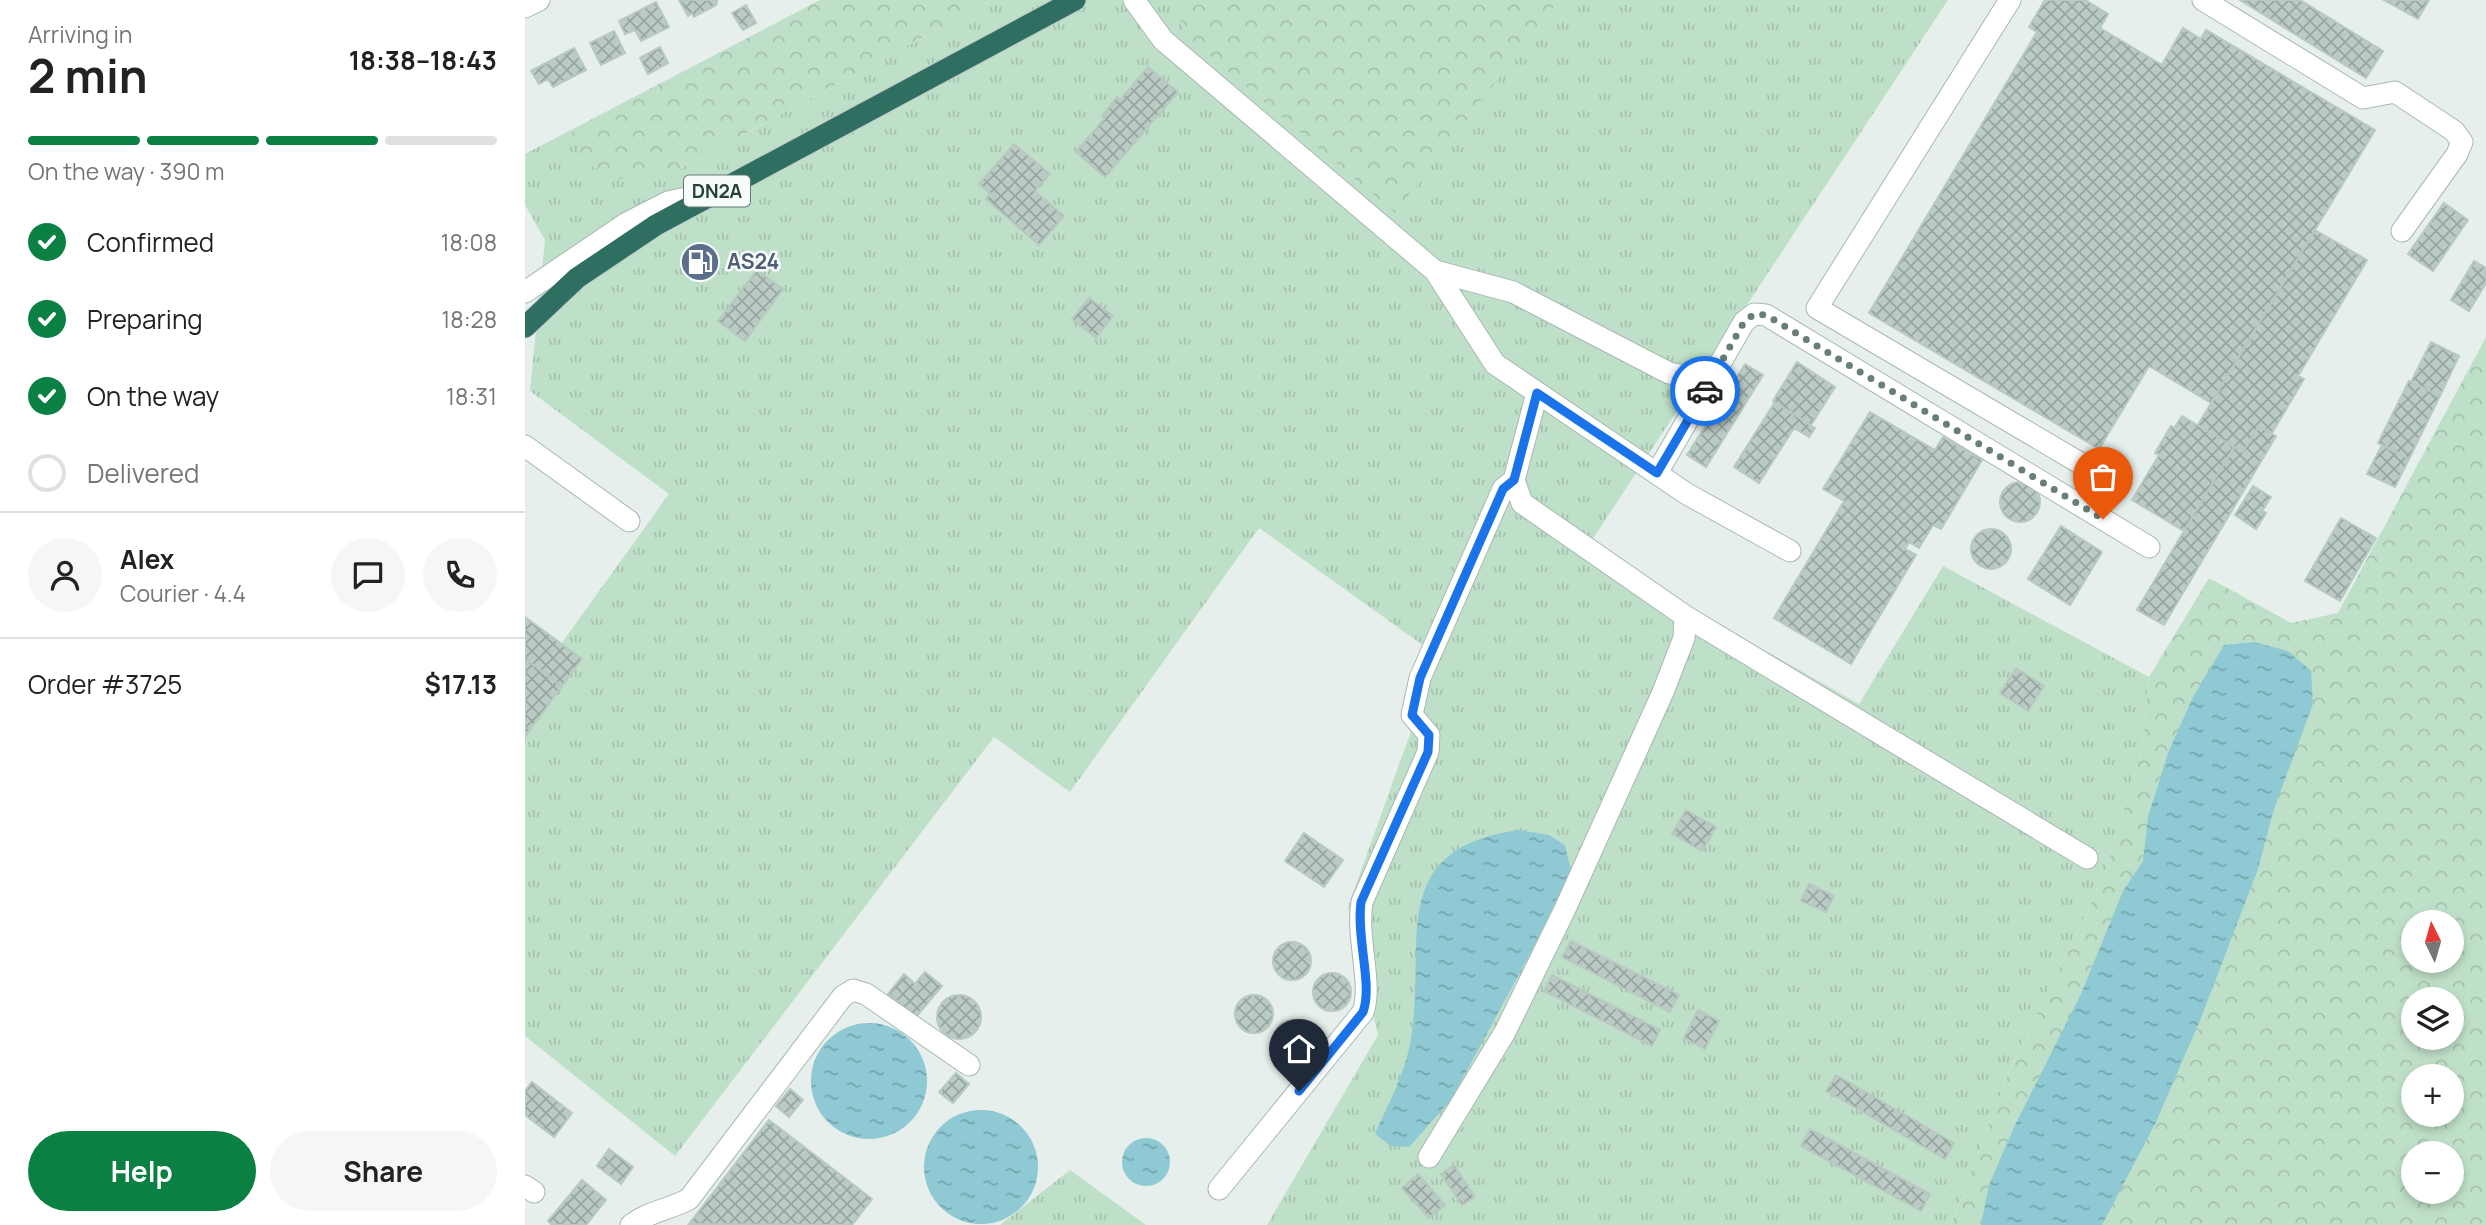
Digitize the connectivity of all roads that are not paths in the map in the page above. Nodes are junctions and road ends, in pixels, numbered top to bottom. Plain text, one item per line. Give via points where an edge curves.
1 (539, 0) edge
2 (1075, 0) edge
3 (1134, 0) edge
4 (2010, 0) edge
5 (2203, 0) edge
6 (525, 7) edge
7 (715, 192) junction
8 (2403, 231) dead end
9 (1435, 271) junction
10 (525, 292) edge
11 (525, 327) edge
12 (1711, 381) junction
13 (1537, 393) junction
14 (525, 446) edge
15 (2085, 466) dead end
16 (1657, 473) junction
17 (1514, 480) junction
18 (629, 521) dead end
19 (2150, 547) dead end
20 (1790, 551) dead end
21 (1685, 616) junction
22 (2087, 858) dead end
23 (969, 1065) dead end
24 (1429, 1157) dead end
25 (1219, 1189) dead end
26 (631, 1225) edge

1 - 6 street
2 - 7 highway, DN2A
3 - 9 street via 1163,40
4 - 15 street via 1817,308
5 - 8 street via 2363,98 2395,92 2454,131 2462,142 2457,154
7 - 10 street via 668,202
7 - 11 highway, DN2A via 603,260 551,300
9 - 12 street via 1513,292 1669,373
9 - 13 street via 1495,364
12 - 16 street
12 - 19 street via 1744,322 1754,314 1776,319
13 - 16 street
13 - 17 street
14 - 18 street
16 - 20 street
17 - 21 street via 1522,503
17 - 25 street via 1503,489 1420,678 1412,715 1429,735 1428,752 1361,902 1358,925 1368,998 1363,1012
21 - 22 street
21 - 24 street via 1684,638 1663,692 1565,909 1505,1032
23 - 26 street via 866,994 853,990 843,996 689,1199 648,1212

